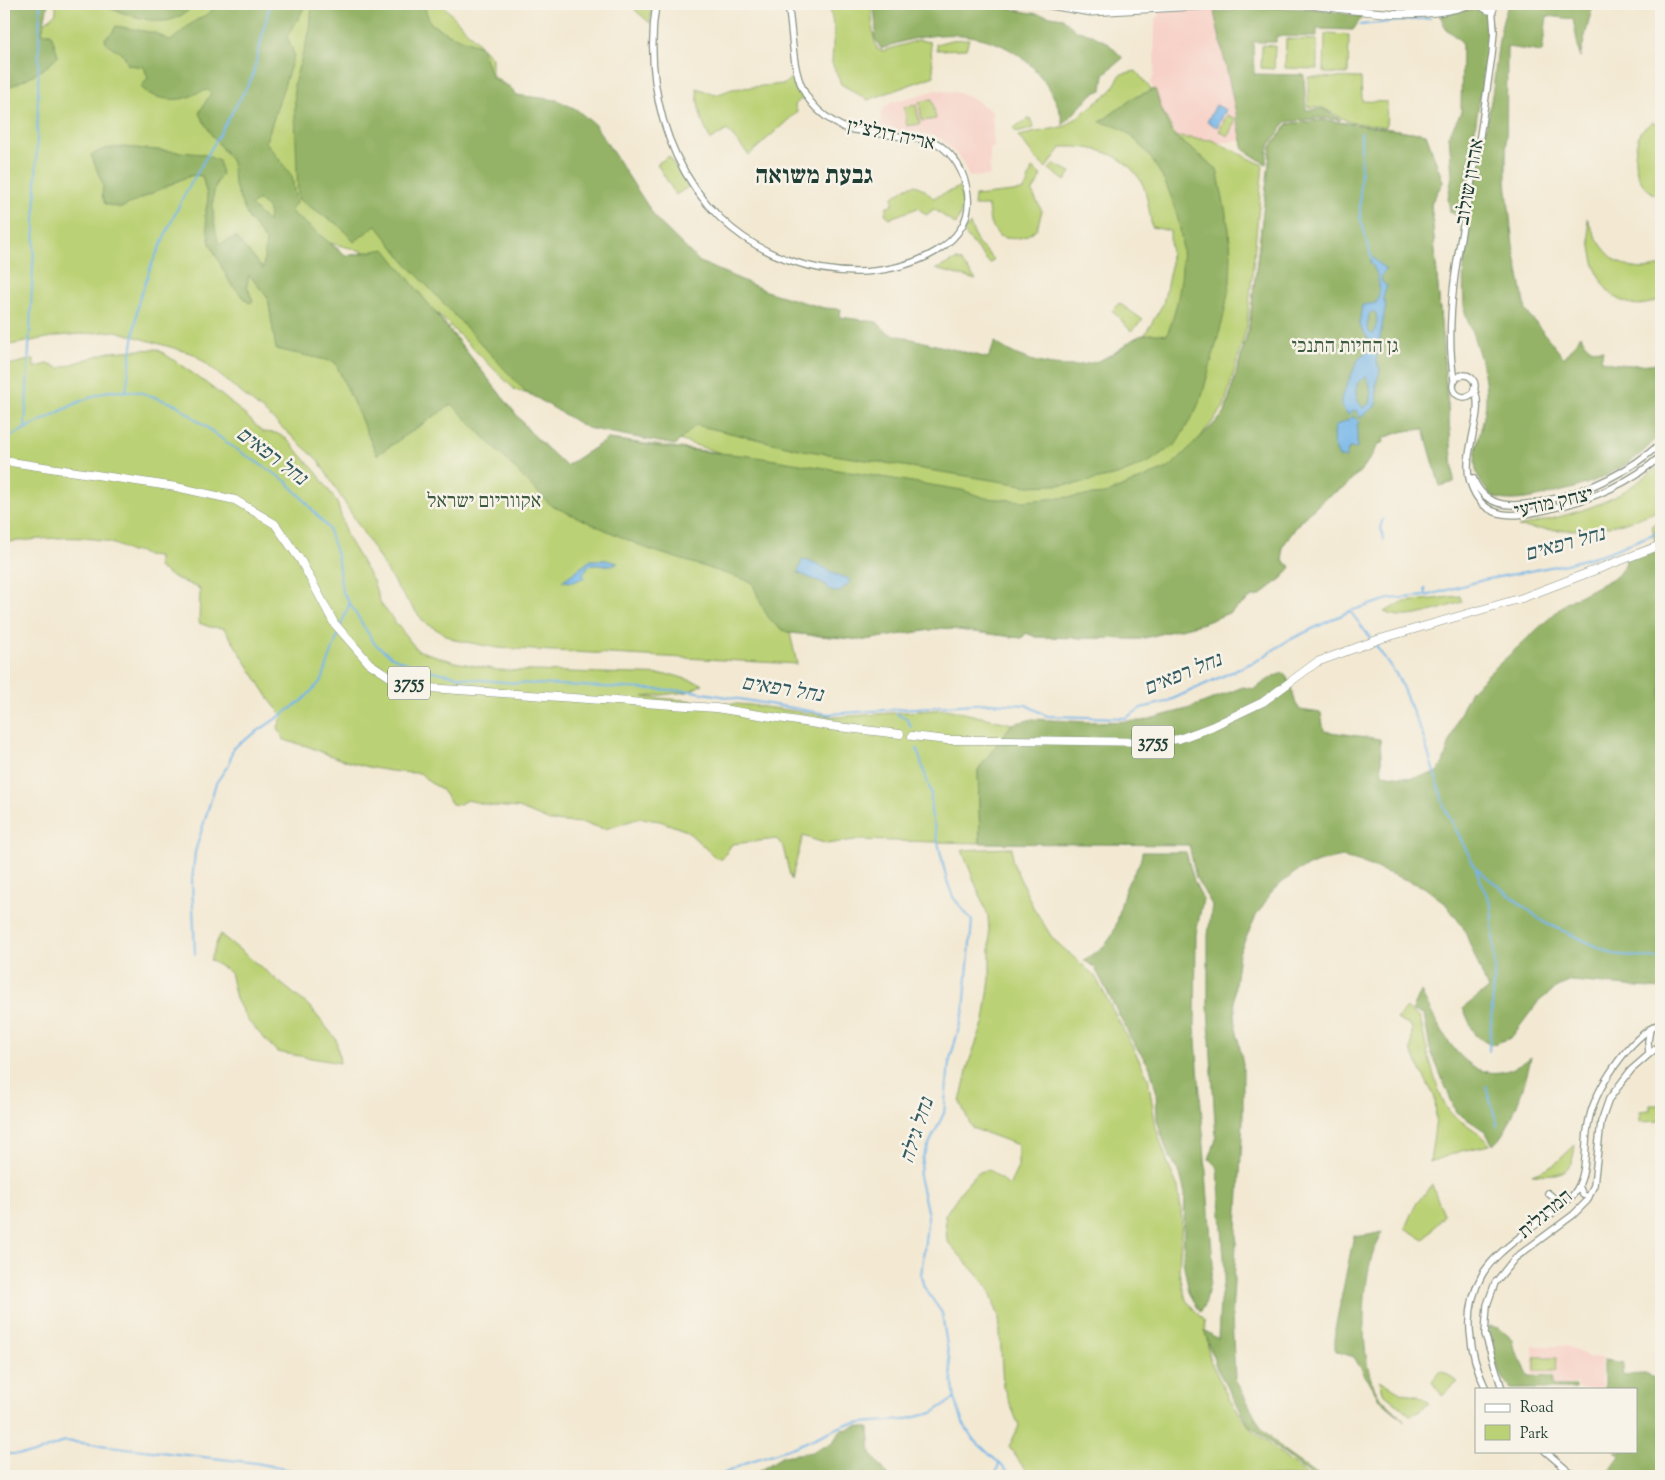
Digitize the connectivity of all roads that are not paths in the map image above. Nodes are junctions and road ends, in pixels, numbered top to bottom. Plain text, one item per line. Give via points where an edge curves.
1 (656, 4) edge
2 (788, 4) edge
3 (1043, 4) edge
4 (1232, 4) edge
5 (1297, 4) edge
6 (1471, 4) edge
7 (1478, 4) edge
8 (1490, 6) edge
9 (1451, 344) junction
10 (1462, 375) junction
11 (1454, 380) junction
12 (1474, 389) junction
13 (1468, 396) junction
14 (1477, 412) junction
15 (1661, 443) edge
16 (1661, 456) edge
17 (4, 461) edge
18 (1469, 464) junction
19 (1661, 545) edge
20 (900, 734) dead end
21 (912, 736) dead end
22 (1661, 1023) edge
23 (1650, 1029) junction
24 (1661, 1044) edge
25 (1648, 1054) junction
26 (1578, 1186) junction
27 (1548, 1193) dead end
28 (1589, 1197) junction
29 (1555, 1210) junction
30 (1486, 1388) edge
31 (1502, 1388) edge
32 (1546, 1452) edge
33 (1574, 1476) edge

1 - 2 street, אריה דולצ'ין via 652,39 654,78 665,129 695,188 738,231 785,258 844,272 893,268 940,250 955,236 968,213 967,189 957,162 933,141 847,129 819,110 804,93 797,78
3 - 4 main road via 1091,12
5 - 6 main road via 1412,14 1442,12
7 - 8 main road
8 - 9 street, אהרון שולוב via 1494,36 1490,71 1457,266
9 - 10 street, אהרון שולוב via 1453,363
9 - 11 street, אהרון שולוב
10 - 11 street
10 - 12 street via 1472,379
11 - 13 street via 1456,394
12 - 13 street
12 - 14 street, יצחק מודעי via 1478,398
13 - 14 street via 1476,402
14 - 18 street, יצחק מודעי
15 - 18 street, יצחק מודעי via 1631,467 1603,483 1522,506 1504,506 1489,500 1474,482
16 - 18 street, יצחק מודעי via 1600,494 1568,505 1513,516 1493,511 1482,503 1470,482
17 - 20 main road, 3755 via 176,487 235,500 274,524 301,561 334,623 369,663 390,677 429,688 716,708
19 - 21 main road, 3755 via 1522,598 1317,662 1263,702 1211,727 1172,740 947,740
22 - 23 street, המרגלית
23 - 25 street
23 - 26 street, המרגלית via 1601,1088 1588,1125 1584,1166
24 - 25 street, המרגלית
25 - 28 street, המרגלית via 1626,1076 1604,1109 1594,1186
26 - 28 street via 1582,1194
26 - 29 street, המרגלית via 1570,1198
27 - 29 street via 1555,1199
28 - 31 street, המרגלית via 1573,1215 1515,1258 1495,1283 1487,1305 1485,1334
29 - 30 street, המרגלית via 1514,1243 1482,1275 1471,1308 1470,1334 1471,1347
32 - 33 street

